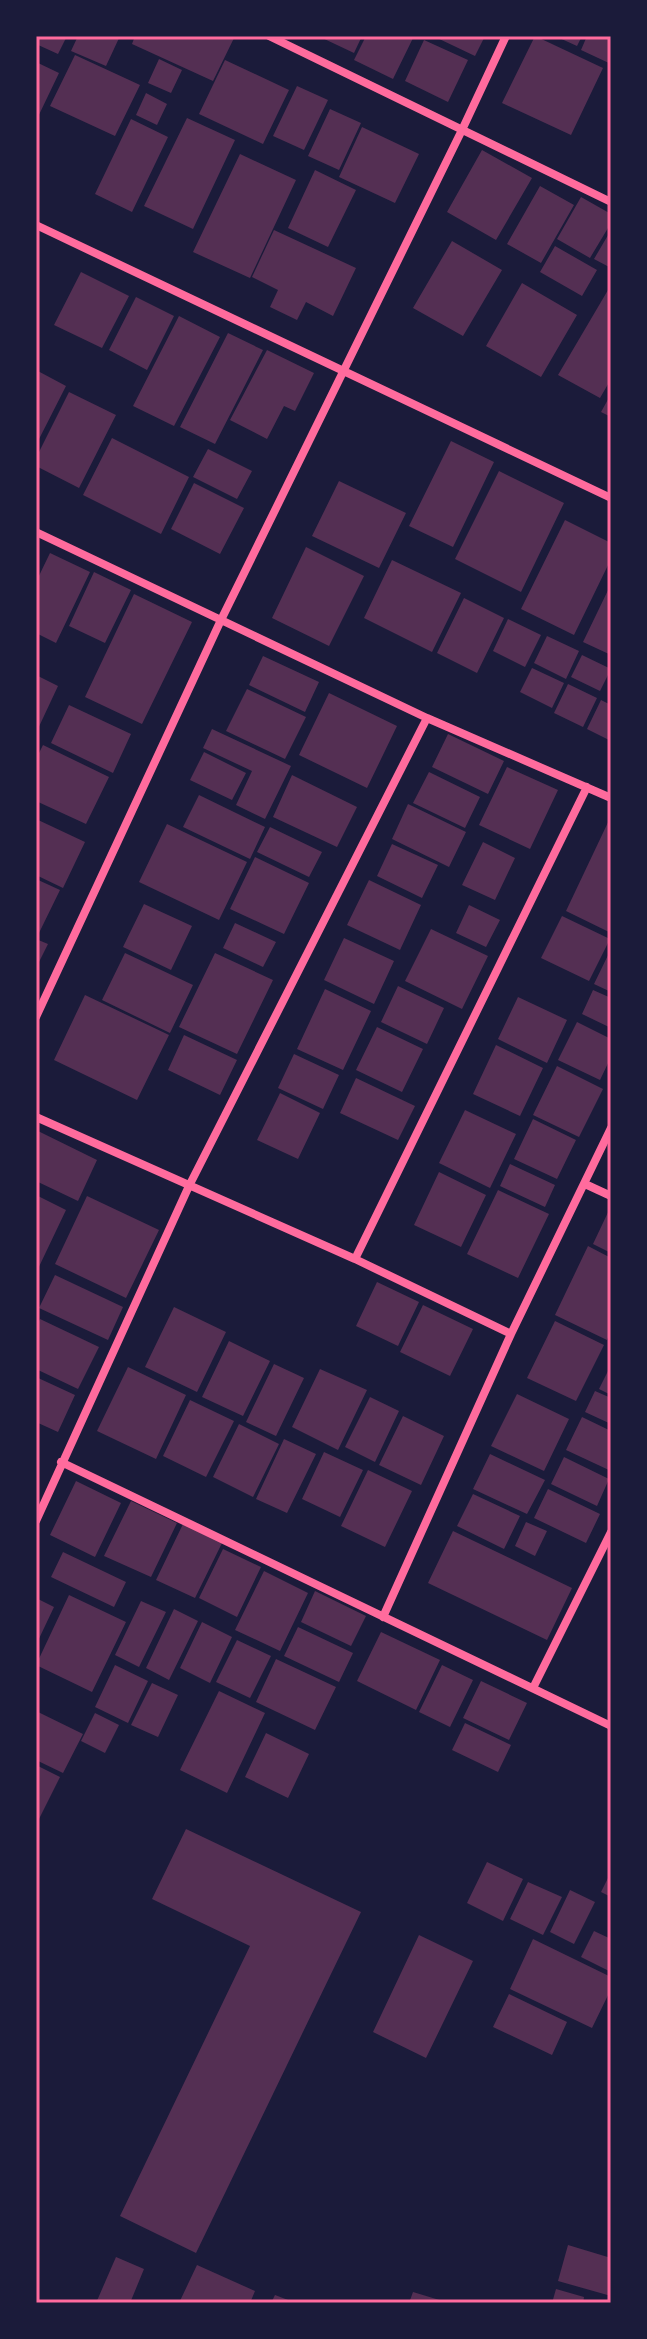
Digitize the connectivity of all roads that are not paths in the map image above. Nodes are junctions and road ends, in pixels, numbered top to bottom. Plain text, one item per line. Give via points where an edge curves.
1 (269, 36) edge
2 (506, 36) edge
3 (462, 130) junction
4 (611, 202) edge
5 (36, 225) edge
6 (341, 372) junction
7 (611, 498) edge
8 (36, 532) edge
9 (221, 620) junction
10 (427, 718) junction
11 (587, 787) junction
12 (611, 798) edge
13 (36, 1017) edge
14 (36, 1117) edge
15 (611, 1128) edge
16 (585, 1184) junction
17 (189, 1186) junction
18 (611, 1196) edge
19 (355, 1259) junction
20 (511, 1334) junction
21 (61, 1462) junction
22 (36, 1521) edge
23 (611, 1532) edge
24 (383, 1617) junction
25 (533, 1688) junction
26 (611, 1726) edge

1 - 3 street
2 - 3 street
3 - 4 street
3 - 6 street
5 - 6 street
6 - 7 street
6 - 9 street
8 - 9 street
9 - 10 street
9 - 13 street
10 - 11 street
10 - 17 street
11 - 12 street
11 - 19 street
14 - 17 street
15 - 16 street
16 - 18 street
16 - 20 street
17 - 19 street
17 - 21 street
19 - 20 street
20 - 24 street
21 - 22 street
21 - 24 street
23 - 25 street
24 - 25 street
25 - 26 street

